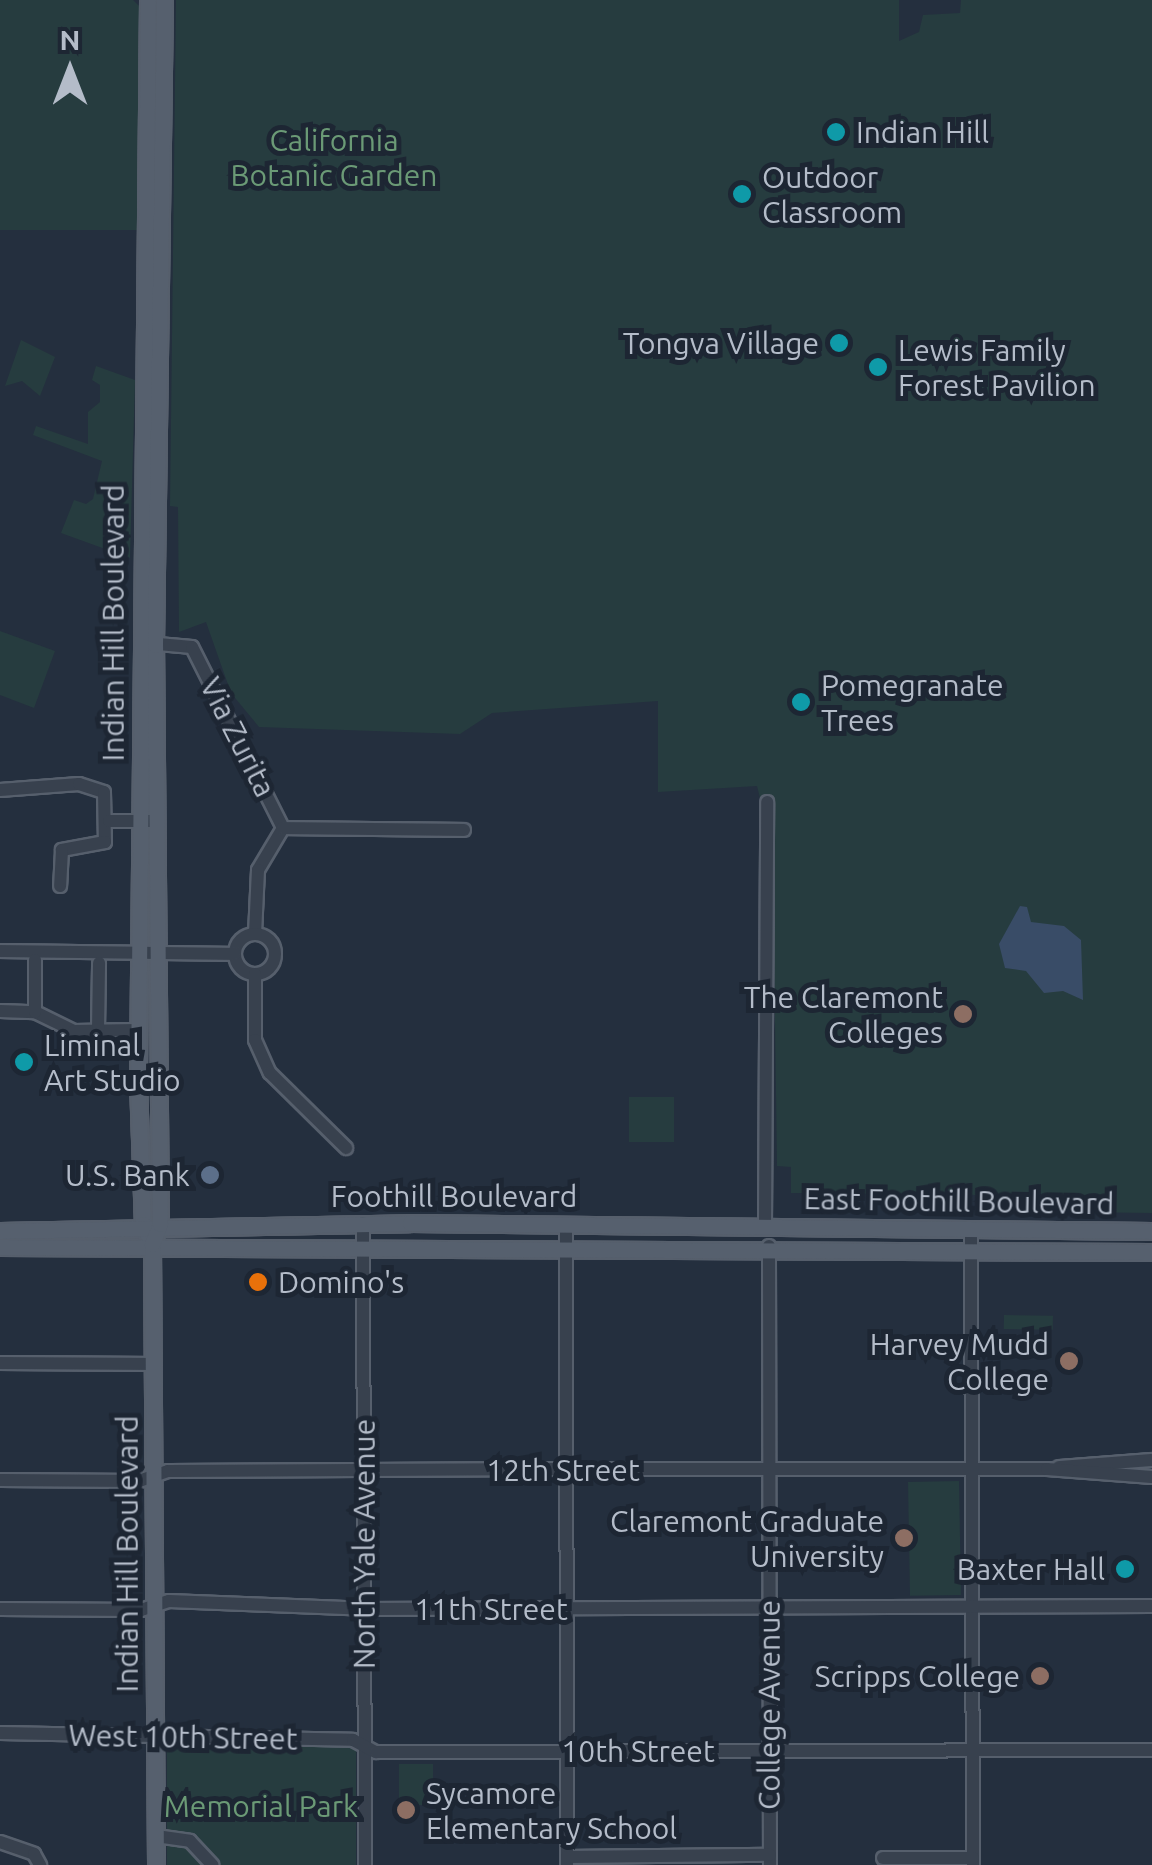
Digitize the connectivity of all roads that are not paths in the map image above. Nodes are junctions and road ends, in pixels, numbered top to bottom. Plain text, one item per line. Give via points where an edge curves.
1 (148, 0) edge
2 (164, 0) edge
3 (148, 643) junction
4 (0, 790) edge
5 (767, 802) dead end
6 (108, 821) junction
7 (148, 821) junction
8 (283, 828) junction
9 (464, 830) dead end
10 (60, 886) dead end
11 (255, 934) junction
12 (0, 951) edge
13 (147, 952) junction
14 (235, 954) junction
15 (35, 960) dead end
16 (99, 963) dead end
17 (255, 974) junction
18 (0, 1010) edge
19 (34, 1012) junction
20 (98, 1030) junction
21 (138, 1030) junction
22 (346, 1148) dead end
23 (363, 1223) junction
24 (151, 1224) junction
25 (566, 1224) junction
26 (765, 1225) junction
27 (834, 1226) junction
28 (971, 1229) junction
29 (0, 1231) edge
30 (1152, 1231) edge
31 (152, 1244) junction
32 (364, 1244) junction
33 (566, 1245) junction
34 (707, 1246) junction
35 (770, 1246) junction
36 (0, 1247) edge
37 (972, 1248) junction
38 (1152, 1252) edge
39 (0, 1363) edge
40 (154, 1364) junction
41 (1152, 1460) edge
42 (972, 1469) junction
43 (364, 1470) junction
44 (566, 1470) junction
45 (769, 1470) junction
46 (1047, 1470) junction
47 (155, 1476) junction
48 (1152, 1477) edge
49 (0, 1480) edge
50 (155, 1606) junction
51 (972, 1606) junction
52 (1152, 1606) edge
53 (769, 1607) junction
54 (364, 1608) junction
55 (566, 1608) junction
56 (0, 1609) edge
57 (0, 1733) edge
58 (154, 1738) junction
59 (365, 1747) junction
60 (769, 1750) junction
61 (1152, 1750) edge
62 (567, 1751) junction
63 (972, 1751) junction
64 (156, 1836) junction
65 (0, 1842) edge
66 (883, 1858) dead end
67 (770, 1860) edge
68 (567, 1861) edge
69 (973, 1861) edge
70 (214, 1863) edge
71 (40, 1865) edge
72 (156, 1865) edge
73 (365, 1865) edge

1 - 3 main road, Indian Hill Boulevard
2 - 3 main road, Indian Hill Boulevard
3 - 7 main road, Indian Hill Boulevard
3 - 8 street, Via Zurita via 192,647
4 - 6 street via 96,786 108,798
5 - 26 street
6 - 7 street
6 - 10 street via 100,846 62,850
7 - 13 main road, Indian Hill Boulevard
8 - 9 street
8 - 11 street, Via Zurita via 258,870
11 - 14 street via 240,940
11 - 17 street, Via Zurita via 269,940 275,954 269,968
12 - 13 street
13 - 14 street
13 - 21 main road, Indian Hill Boulevard
13 - 24 main road, Indian Hill Boulevard
14 - 17 street via 241,968
15 - 19 street
16 - 20 street
17 - 22 street, Via Zurita via 255,1040 270,1073
18 - 19 street
19 - 20 street via 58,1027
20 - 21 street
21 - 24 main road, Indian Hill Boulevard
23 - 24 main road, Foothill Boulevard
23 - 25 main road, Foothill Boulevard
23 - 32 street, North Yale Avenue
24 - 29 main road, Foothill Boulevard
24 - 31 main road, Indian Hill Boulevard
25 - 26 main road, Foothill Boulevard
25 - 33 street
26 - 27 main road, East Foothill Boulevard
26 - 34 main road via 758,1236 722,1236
27 - 28 main road, East Foothill Boulevard
27 - 35 main road via 781,1234
28 - 30 main road, East Foothill Boulevard
28 - 37 street
31 - 32 main road, Foothill Boulevard
31 - 36 main road, Foothill Boulevard
31 - 40 main road, Indian Hill Boulevard
32 - 33 main road, Foothill Boulevard
32 - 43 street, North Yale Avenue
33 - 34 main road, Foothill Boulevard
33 - 44 street
34 - 35 main road, Foothill Boulevard
35 - 37 main road, East Foothill Boulevard
35 - 45 street, College Avenue
37 - 38 main road, East Foothill Boulevard
37 - 42 street
39 - 40 street
40 - 47 main road, Indian Hill Boulevard
41 - 46 street
42 - 45 street, 12th Street
42 - 46 street, 12th Street
42 - 51 street
43 - 44 street, 12th Street
43 - 47 street, 12th Street
43 - 54 street, North Yale Avenue
44 - 45 street, 12th Street
44 - 55 street
45 - 53 street, College Avenue
46 - 48 street
47 - 49 street, 12th Street
47 - 50 main road, Indian Hill Boulevard
50 - 54 street, 11th Street via 275,1602
50 - 56 street, 11th Street
50 - 58 main road, Indian Hill Boulevard
51 - 52 street
51 - 53 street, 11th Street
51 - 63 street
53 - 55 street, 11th Street
53 - 60 street, College Avenue
54 - 55 street, 11th Street
54 - 59 street, North Yale Avenue
55 - 62 street
57 - 58 street, West 10th Street
58 - 59 street, West 10th Street via 353,1740
58 - 64 main road, Indian Hill Boulevard
59 - 62 street, 10th Street
59 - 73 street, North Yale Avenue
60 - 62 street, 10th Street
60 - 63 street, 10th Street
60 - 67 street, College Avenue
61 - 63 street, 10th Street
62 - 68 street
63 - 69 street
64 - 70 street via 190,1841
64 - 72 main road, Indian Hill Boulevard
65 - 71 street via 34,1854
66 - 69 street
67 - 68 street

